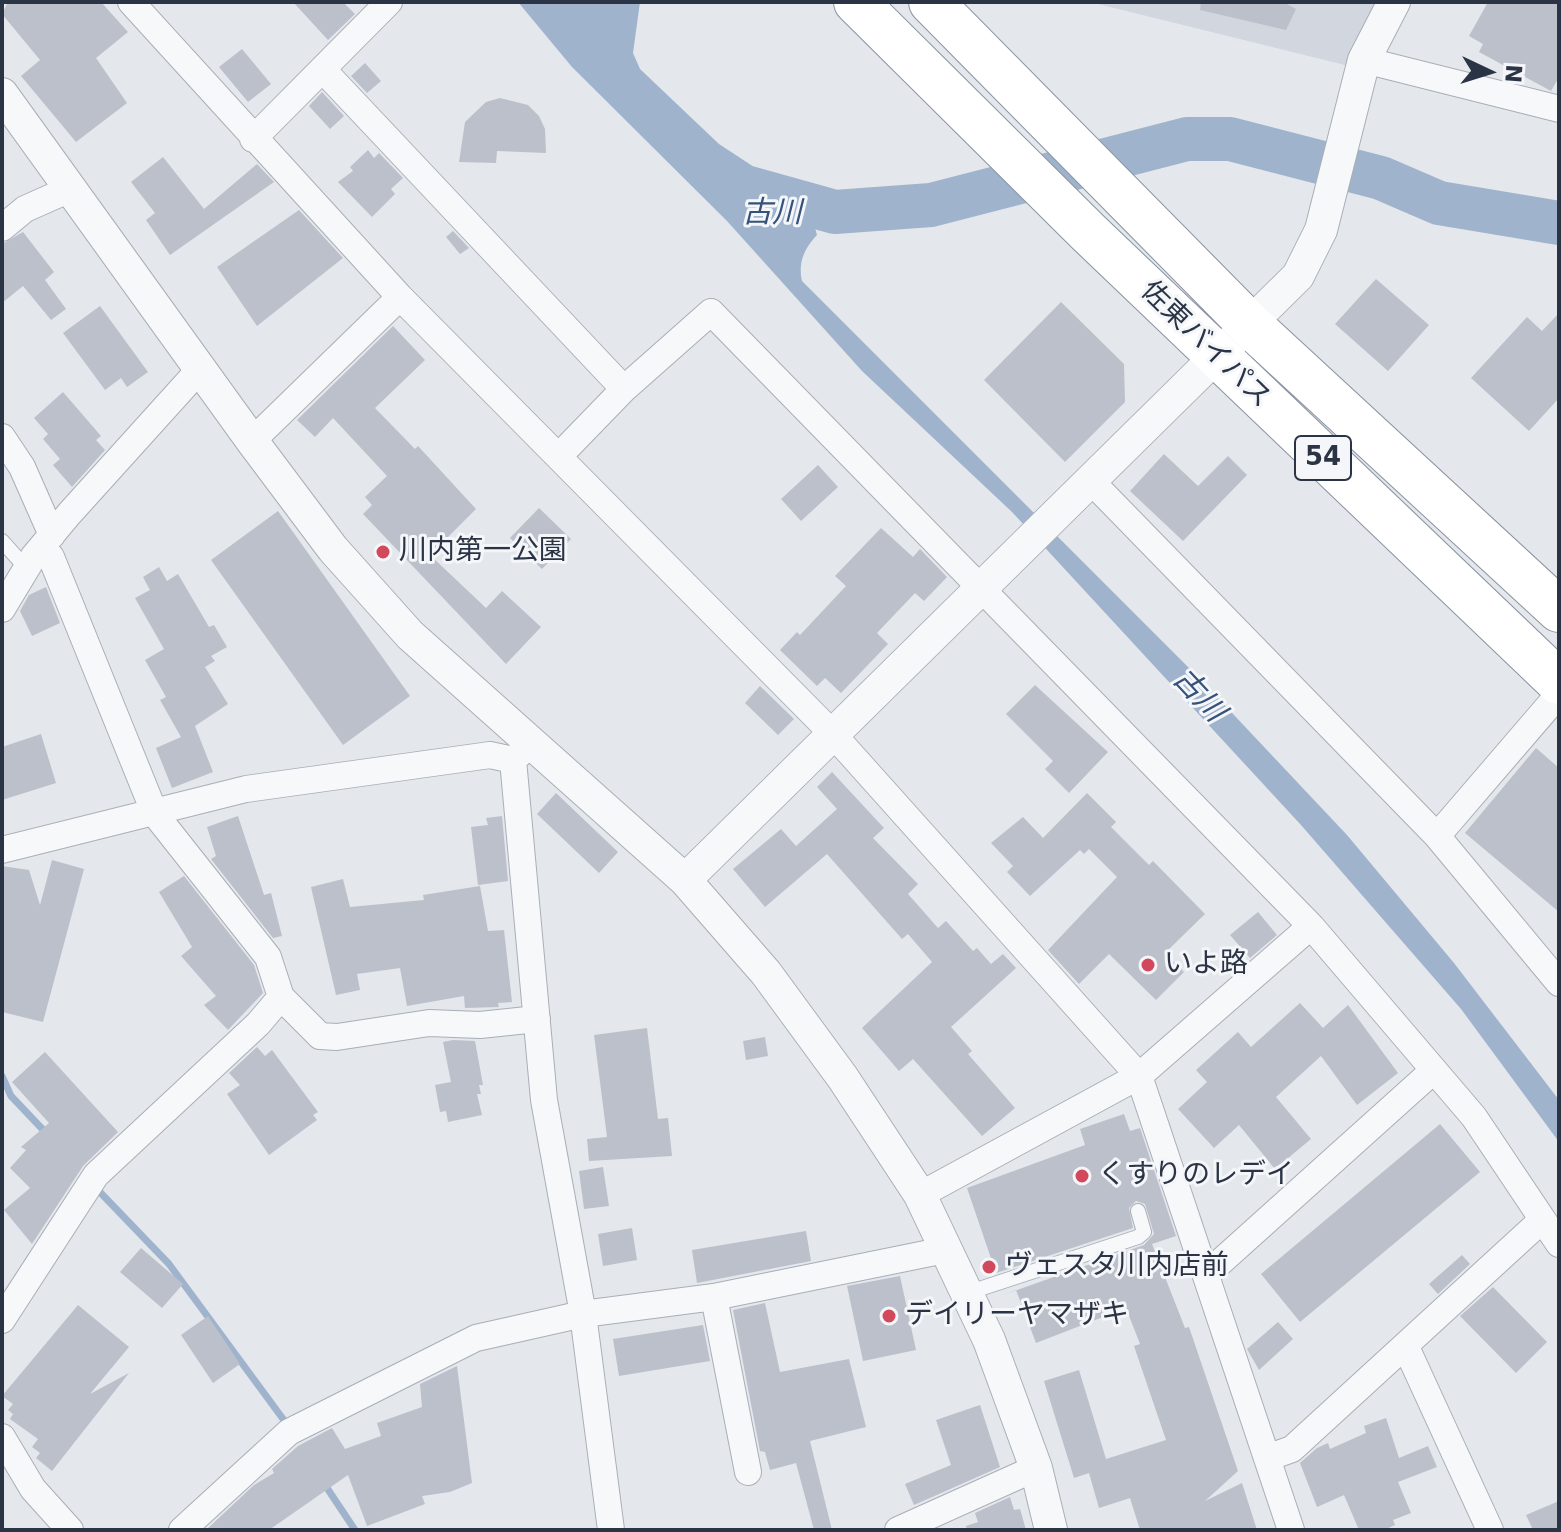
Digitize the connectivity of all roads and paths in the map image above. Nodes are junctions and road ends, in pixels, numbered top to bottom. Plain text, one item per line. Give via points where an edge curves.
1 (131, 2) edge
2 (389, 2) edge
3 (856, 2) edge
4 (1394, 2) edge
5 (936, 3) edge
6 (324, 71) junction
7 (1360, 71) junction
8 (2, 94) edge
9 (1559, 109) edge
10 (253, 139) junction
11 (70, 189) junction
12 (2, 228) edge
13 (400, 297) junction
14 (1251, 326) junction
15 (1218, 358) junction
16 (200, 369) junction
17 (624, 389) junction
18 (2, 437) edge
19 (252, 441) junction
20 (560, 455) junction
21 (1080, 490) junction
22 (2, 541) edge
23 (40, 551) junction
24 (983, 589) junction
25 (2, 609) edge
26 (1559, 610) edge
27 (1559, 682) edge
28 (1559, 694) edge
29 (831, 732) junction
30 (523, 751) junction
31 (155, 814) junction
32 (1437, 836) junction
33 (2, 850) edge
34 (685, 880) junction
35 (1311, 926) junction
36 (1559, 983) edge
37 (281, 997) junction
38 (537, 1019) junction
39 (1434, 1070) junction
40 (1139, 1076) junction
41 (920, 1195) junction
42 (1138, 1211) dead end
43 (1542, 1220) junction
44 (1559, 1244) edge
45 (945, 1250) junction
46 (1206, 1275) junction
47 (967, 1293) junction
48 (714, 1297) junction
49 (583, 1314) junction
50 (2, 1320) edge
51 (1406, 1347) junction
52 (2, 1437) edge
53 (1267, 1458) junction
54 (1036, 1468) junction
55 (748, 1472) dead end
56 (70, 1530) edge
57 (182, 1530) edge
58 (611, 1530) edge
59 (898, 1530) edge
60 (1051, 1530) edge
61 (1291, 1530) edge
62 (1490, 1530) edge

1 - 10 street
2 - 6 street
3 - 15 highway, 佐東バイパス / 54
4 - 7 street
5 - 14 highway, 佐東バイパス / 54
6 - 10 street
6 - 17 street
7 - 9 street
7 - 14 street via 1314,249 1298,276
8 - 11 street
10 - 13 street
11 - 12 street via 25,209
11 - 16 street
13 - 19 street
13 - 20 street
14 - 15 street
14 - 26 highway, 佐東バイパス / 54
15 - 21 street
15 - 27 highway, 佐東バイパス / 54
16 - 19 street
16 - 23 street
17 - 20 street
17 - 24 street via 711,312
18 - 23 street via 22,467
19 - 30 street via 370,593
20 - 29 street
21 - 24 street
21 - 32 street
22 - 23 lane
23 - 25 street
23 - 31 street via 51,557
24 - 29 street
24 - 35 street
28 - 32 street
29 - 34 street
29 - 40 street
30 - 31 street via 246,789
30 - 34 street
30 - 38 street
31 - 33 street
31 - 37 street via 268,957
32 - 36 street
34 - 41 street via 766,973
35 - 39 street
35 - 40 street
37 - 38 street via 320,1036 429,1023
37 - 50 street via 96,1175
38 - 49 street via 544,1100
39 - 43 street via 1474,1117
39 - 46 street
40 - 41 street
40 - 46 street
41 - 45 street
42 - 47 lane via 1144,1232 1138,1237
43 - 44 street
43 - 51 street
45 - 47 street
45 - 48 street
46 - 53 street
47 - 54 street
48 - 49 street
48 - 55 street
49 - 57 street via 476,1338 289,1432
49 - 58 street
51 - 53 street via 1292,1449
51 - 62 street
52 - 56 street via 33,1489
53 - 61 street
54 - 59 street
54 - 60 street

